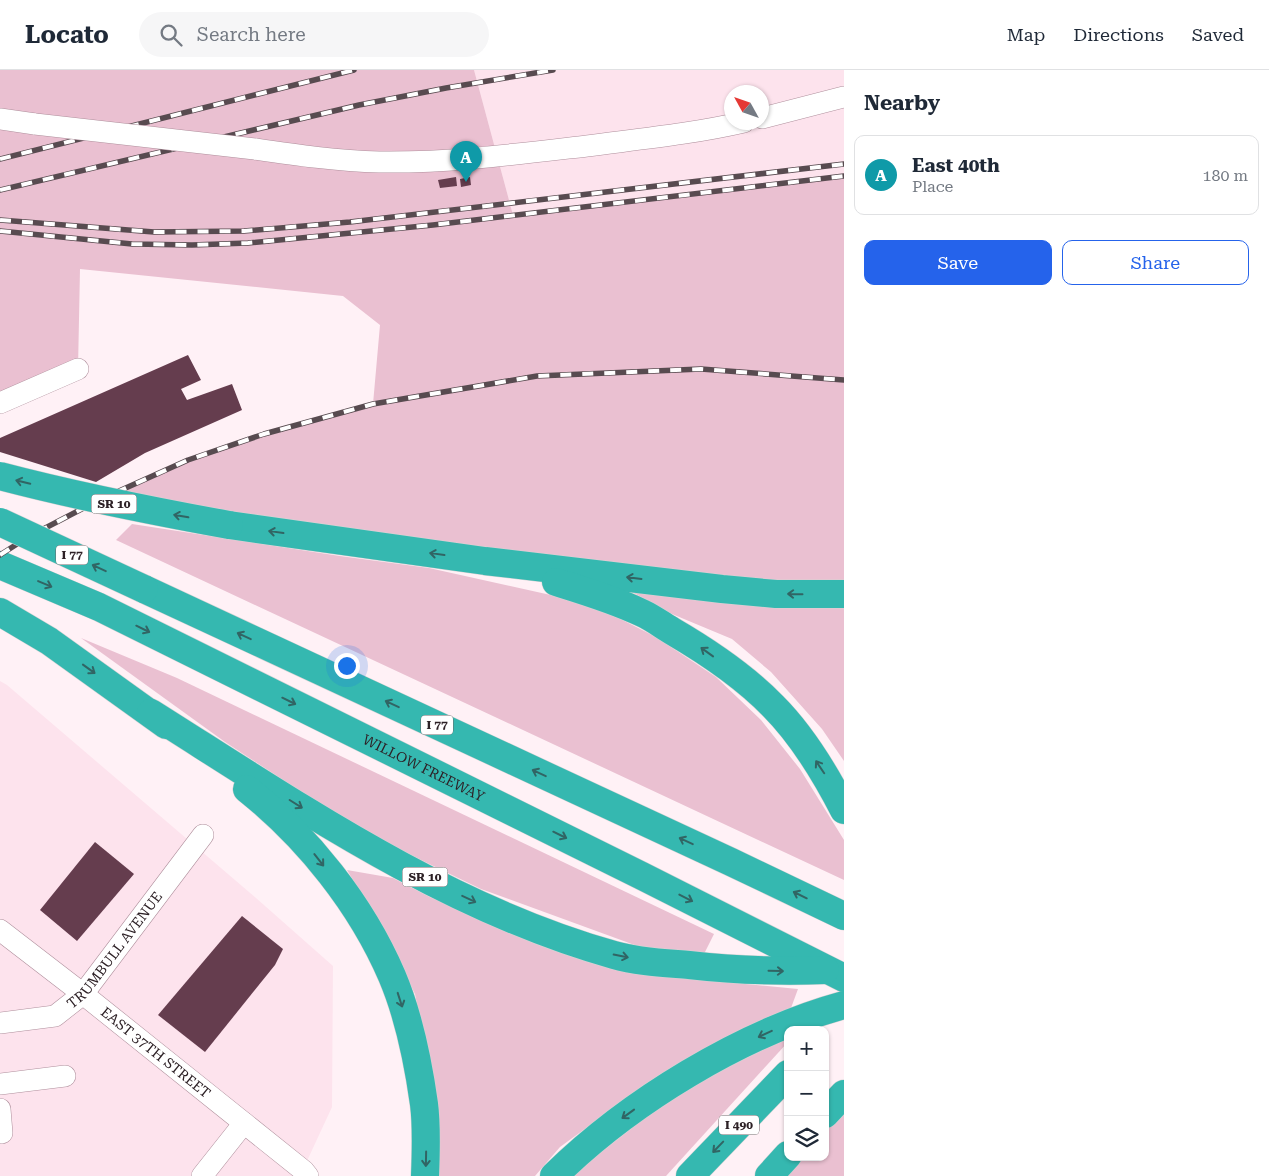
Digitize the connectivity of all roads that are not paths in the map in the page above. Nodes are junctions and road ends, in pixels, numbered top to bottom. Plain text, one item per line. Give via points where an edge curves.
1 (844, 97) edge
2 (769, 116) edge
3 (0, 119) edge
4 (724, 126) edge
5 (78, 369) dead end
6 (0, 402) edge
7 (0, 476) edge
8 (0, 522) edge
9 (485, 561) junction
10 (0, 565) edge
11 (844, 594) edge
12 (0, 612) edge
13 (151, 713) junction
14 (844, 810) edge
15 (203, 835) dead end
16 (844, 916) edge
17 (0, 930) edge
18 (844, 970) edge
19 (844, 978) edge
20 (83, 994) junction
21 (844, 1006) edge
22 (844, 1012) edge
23 (0, 1023) edge
24 (829, 1029) edge
25 (64, 1076) dead end
26 (784, 1078) edge
27 (0, 1084) edge
28 (844, 1094) edge
29 (0, 1109) edge
30 (829, 1110) edge
31 (244, 1123) junction
32 (2, 1133) dead end
33 (784, 1159) edge
34 (202, 1176) edge
35 (308, 1176) edge
36 (425, 1176) edge
37 (554, 1176) edge
38 (690, 1176) edge
39 (769, 1176) edge

1 - 2 street
3 - 4 street, bridge via 363,161 507,155 632,141
5 - 6 street
9 -> 7 highway, SR 10, bridge via 229,525 73,495
16 -> 8 highway, I 77, bridge
11 -> 9 highway, SR 10 via 776,594
14 -> 9 highway via 805,745 773,706 702,648 643,614 597,595
10 -> 19 highway, WILLOW FREEWAY via 99,607
12 -> 13 highway, SR 10 via 50,641
13 -> 18 highway, SR 10 via 357,842 439,885 553,935 616,956 667,963 728,969
13 -> 36 highway via 282,820 315,855 352,903 375,940 393,977 415,1051 424,1106
15 - 20 street, TRUMBULL AVENUE
17 - 20 street, EAST 37TH STREET
20 - 23 street, TRUMBULL AVENUE via 55,1016
20 - 31 street, EAST 37TH STREET
21 -> 37 highway via 774,1030 727,1052 668,1086 607,1129
22 - 24 highway
25 - 27 street
26 -> 38 highway, I 490
28 - 30 highway
29 - 32 street
31 - 34 street
31 - 35 street, EAST 37TH STREET
33 - 39 highway

